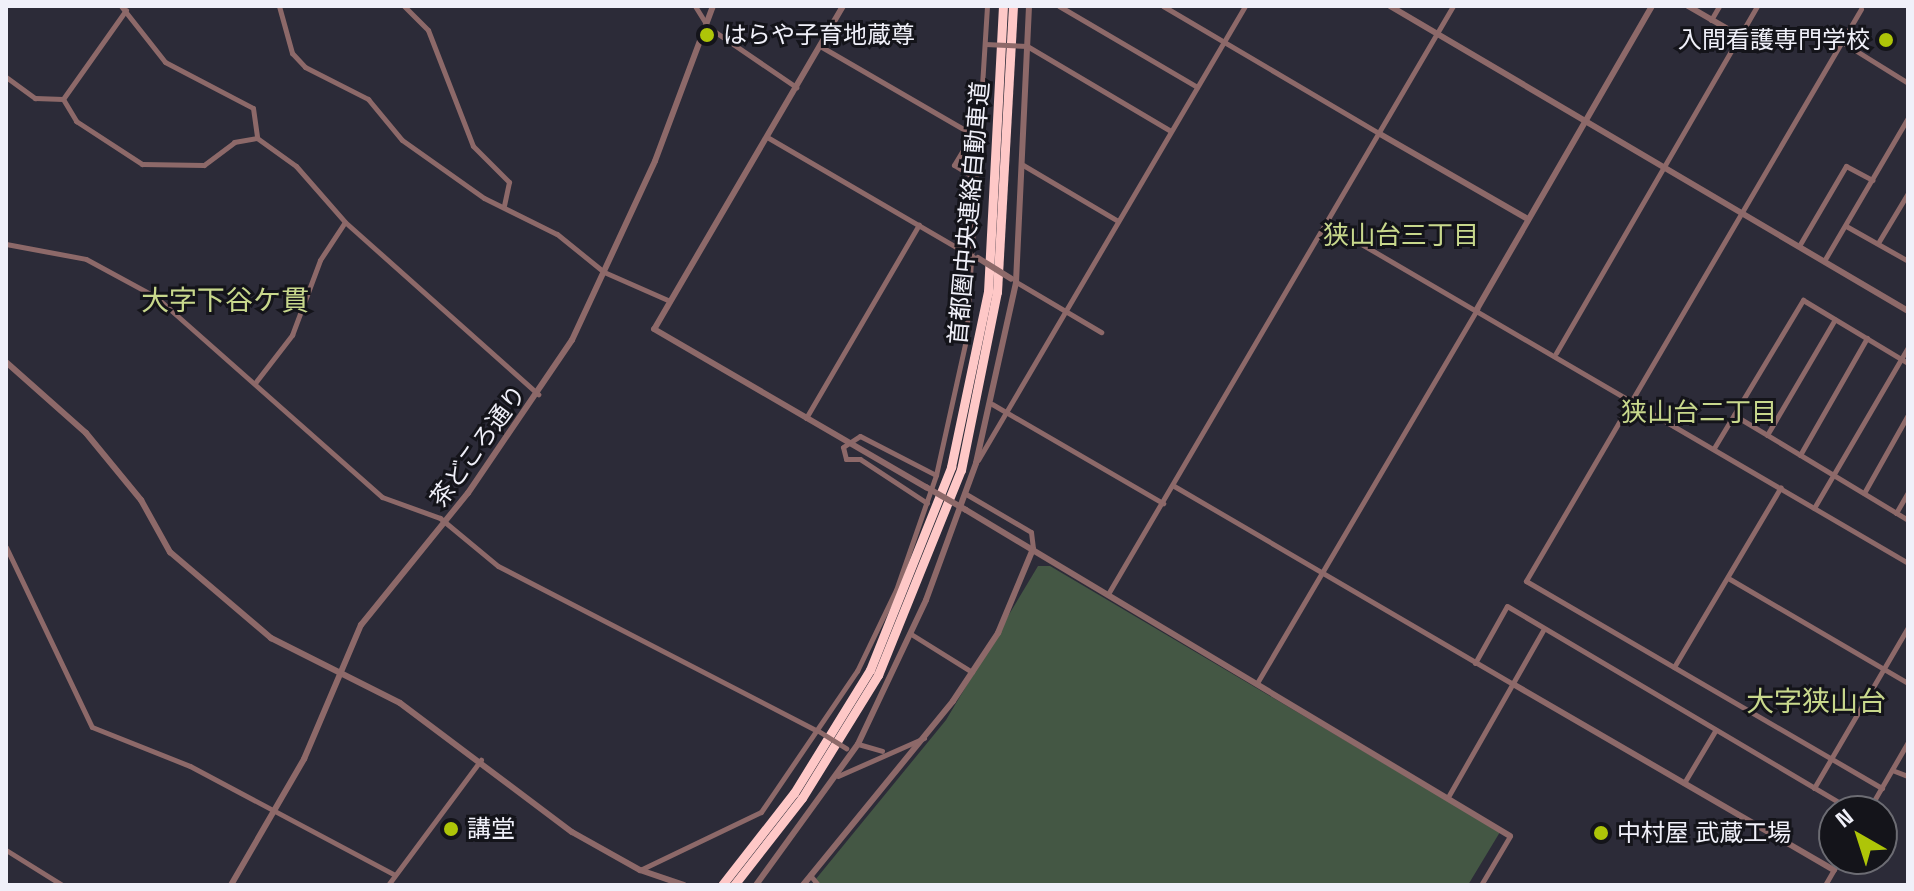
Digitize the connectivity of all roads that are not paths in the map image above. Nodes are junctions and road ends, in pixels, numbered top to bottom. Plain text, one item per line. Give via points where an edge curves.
1 (279, 6) edge
2 (404, 6) edge
3 (695, 6) edge
4 (713, 6) edge
5 (843, 6) edge
6 (987, 6) edge
7 (1003, 6) edge
8 (1013, 6) edge
9 (1029, 6) edge
10 (1059, 6) edge
11 (1163, 6) edge
12 (1245, 6) edge
13 (1390, 6) edge
14 (1453, 6) edge
15 (1652, 6) edge
16 (1688, 6) edge
17 (1719, 6) edge
18 (1757, 6) edge
19 (1860, 7) edge
20 (123, 8) edge
21 (1711, 20) junction
22 (708, 27) junction
23 (1437, 33) junction
24 (1740, 36) junction
25 (1224, 42) junction
26 (1842, 42) junction
27 (985, 44) junction
28 (820, 46) junction
29 (1027, 46) junction
30 (6, 77) edge
31 (1908, 83) edge
32 (796, 87) junction
33 (1197, 87) junction
34 (63, 99) junction
35 (1586, 120) junction
36 (1907, 123) edge
37 (1171, 131) junction
38 (1380, 134) junction
39 (972, 135) junction
40 (767, 137) junction
41 (257, 138) junction
42 (984, 141) junction
43 (1023, 165) junction
44 (1663, 167) junction
45 (1872, 180) junction
46 (981, 182) junction
47 (1908, 193) edge
48 (504, 205) junction
49 (1741, 213) junction
50 (1528, 219) junction
51 (1118, 221) junction
52 (345, 222) junction
53 (1327, 224) junction
54 (919, 225) junction
55 (1846, 226) junction
56 (1878, 243) junction
57 (6, 244) edge
58 (1799, 246) junction
59 (977, 258) junction
60 (1824, 261) junction
61 (1908, 261) edge
62 (604, 272) junction
63 (1013, 280) junction
64 (670, 301) junction
65 (1477, 309) junction
66 (1065, 311) junction
67 (1908, 311) edge
68 (1835, 319) junction
69 (1101, 332) dead end
70 (1867, 338) junction
71 (1908, 347) edge
72 (1556, 353) junction
73 (1901, 359) junction
74 (6, 362) edge
75 (1908, 363) edge
76 (255, 383) junction
77 (538, 394) junction
78 (1633, 400) junction
79 (992, 404) junction
80 (1006, 412) junction
81 (1734, 415) junction
82 (1908, 415) edge
83 (806, 418) junction
84 (1767, 435) junction
85 (845, 443) junction
86 (1714, 448) junction
87 (1800, 455) junction
88 (976, 463) junction
89 (936, 475) junction
90 (1833, 475) junction
91 (1174, 486) junction
92 (1781, 487) junction
93 (1908, 492) edge
94 (1864, 493) junction
95 (966, 494) junction
96 (927, 503) junction
97 (1163, 503) junction
98 (1814, 508) junction
99 (1896, 513) junction
100 (1908, 520) edge
101 (445, 521) junction
102 (6, 547) edge
103 (1033, 549) junction
104 (1908, 563) edge
105 (1322, 573) junction
106 (1728, 578) junction
107 (1108, 594) junction
108 (1908, 627) edge
109 (1544, 629) junction
110 (911, 634) junction
111 (1475, 663) junction
112 (1674, 667) junction
113 (1884, 669) junction
114 (972, 672) junction
115 (341, 674) junction
116 (1257, 683) junction
117 (1908, 683) edge
118 (1513, 684) junction
119 (1715, 731) junction
120 (819, 732) junction
121 (924, 738) junction
122 (1908, 742) edge
123 (858, 744) junction
124 (850, 750) junction
125 (883, 751) junction
126 (1831, 759) junction
127 (481, 760) junction
128 (1892, 770) junction
129 (838, 776) junction
130 (1908, 776) edge
131 (1684, 783) junction
132 (1814, 788) junction
133 (1882, 788) junction
134 (1826, 795) edge
135 (1878, 795) edge
136 (1448, 797) junction
137 (275, 812) junction
138 (1510, 836) joint
139 (6, 850) edge
140 (1818, 861) edge
141 (640, 870) junction
142 (395, 875) junction
143 (810, 875) junction
144 (62, 885) edge
145 (231, 885) edge
146 (388, 885) edge
147 (684, 885) edge
148 (722, 885) edge
149 (734, 885) edge
150 (756, 885) edge
151 (803, 885) edge
152 (818, 885) edge
153 (1481, 885) edge

1 - 48 street via 292,53 305,67 368,99 402,140
2 - 48 street via 428,30 473,146 509,182
3 - 22 street
4 - 22 street, 茶どころ通り
5 - 28 street
6 - 27 street
7 - 148 highway, 首都圏中央連絡自動車道 via 988,292 951,467 870,670 807,774
8 - 149 highway, 首都圏中央連絡自動車道 via 997,292 961,470 878,675 802,798
9 - 29 street
10 - 33 street
11 - 25 street
12 - 25 street
13 - 23 street
14 - 23 street
15 - 35 street
16 - 21 street
17 - 21 street
18 - 24 street
19 - 26 street
20 - 34 street
20 - 41 street via 165,62 253,108
21 - 24 street
22 - 32 street
22 - 62 street, 茶どころ通り
23 - 35 street
23 - 38 street
24 - 44 street
25 - 33 street
25 - 38 street
26 - 31 street
26 - 49 street
27 - 29 street, bridge
27 - 42 street
28 - 32 street
28 - 39 street
29 - 37 street
29 - 43 street
30 - 34 street via 35,98
32 - 40 street
33 - 37 street
34 - 41 street via 76,121 155,167 211,163 234,142
35 - 44 street
35 - 50 street
36 - 45 street
37 - 51 street
38 - 50 street
38 - 53 street
39 - 42 street
39 - 46 street via 954,165
40 - 54 street
40 - 64 street
41 - 52 street via 305,174
42 - 46 street
43 - 51 street
43 - 63 street
44 - 49 street
44 - 72 street
45 - 55 street
45 - 58 street via 1846,166
46 - 59 street
47 - 56 street
48 - 62 street
49 - 58 street
49 - 78 street
50 - 65 street
51 - 66 street
52 - 76 street via 320,260 292,335
52 - 77 street
53 - 65 street
53 - 91 street
54 - 59 street
54 - 83 street
55 - 56 street
55 - 60 street
56 - 61 street
57 - 76 street via 86,259 132,283
58 - 60 street
59 - 63 street, bridge
59 - 89 street via 966,340
60 - 67 street
62 - 64 street
62 - 77 street, 茶どころ通り
63 - 66 street
63 - 79 street
64 - 83 street via 654,329
65 - 72 street
65 - 105 street
66 - 69 street
66 - 80 street
68 - 70 street
68 - 81 street via 1803,300
68 - 84 street
70 - 73 street
70 - 87 street
71 - 73 street
72 - 78 street
73 - 75 street
73 - 90 street
74 - 115 street via 86,433 141,500 174,557 271,638
76 - 101 street via 374,491
77 - 101 street, 茶どころ通り
78 - 86 street
78 - 112 street via 1526,581
79 - 80 street
79 - 88 street
80 - 88 street
80 - 97 street
81 - 84 street
81 - 86 street
82 - 94 street
83 - 85 street
84 - 87 street
85 - 89 street via 860,436
85 - 96 street via 846,459 860,459
85 - 103 street, bridge
86 - 92 street
87 - 90 street
88 - 95 street
89 - 96 street
90 - 94 street
90 - 98 street
91 - 97 street
91 - 105 street
92 - 98 street
92 - 106 street
93 - 99 street
94 - 99 street
95 - 103 street via 1031,532
95 - 110 street
96 - 120 street via 857,671
97 - 107 street
98 - 104 street
99 - 100 street
101 - 115 street, 茶どころ通り via 367,616
101 - 120 street via 498,566
102 - 137 street via 92,727 190,766
103 - 107 street
103 - 114 street via 998,633
105 - 111 street
105 - 116 street
106 - 112 street
106 - 113 street
107 - 116 street
108 - 113 street
109 - 111 street via 1507,606
109 - 118 street
109 - 119 street
110 - 114 street
110 - 123 street
111 - 118 street
112 - 126 street
113 - 117 street
113 - 126 street
114 - 121 street
115 - 127 street via 400,703
115 - 137 street, 茶どころ通り
116 - 136 street
118 - 131 street
118 - 136 street
119 - 131 street
119 - 132 street
120 - 124 street, bridge
120 - 141 street via 761,812
121 - 125 street
121 - 143 street
122 - 128 street
123 - 124 street
123 - 125 street
124 - 129 street
125 - 129 street
126 - 132 street
126 - 133 street
127 - 141 street via 572,832
127 - 142 street
128 - 130 street
128 - 133 street
129 - 150 street
131 - 140 street
132 - 134 street
133 - 135 street
136 - 138 street
137 - 142 street
137 - 145 street, 茶どころ通り
138 - 153 street
139 - 144 street
141 - 147 street
142 - 146 street
143 - 151 street
143 - 152 street

